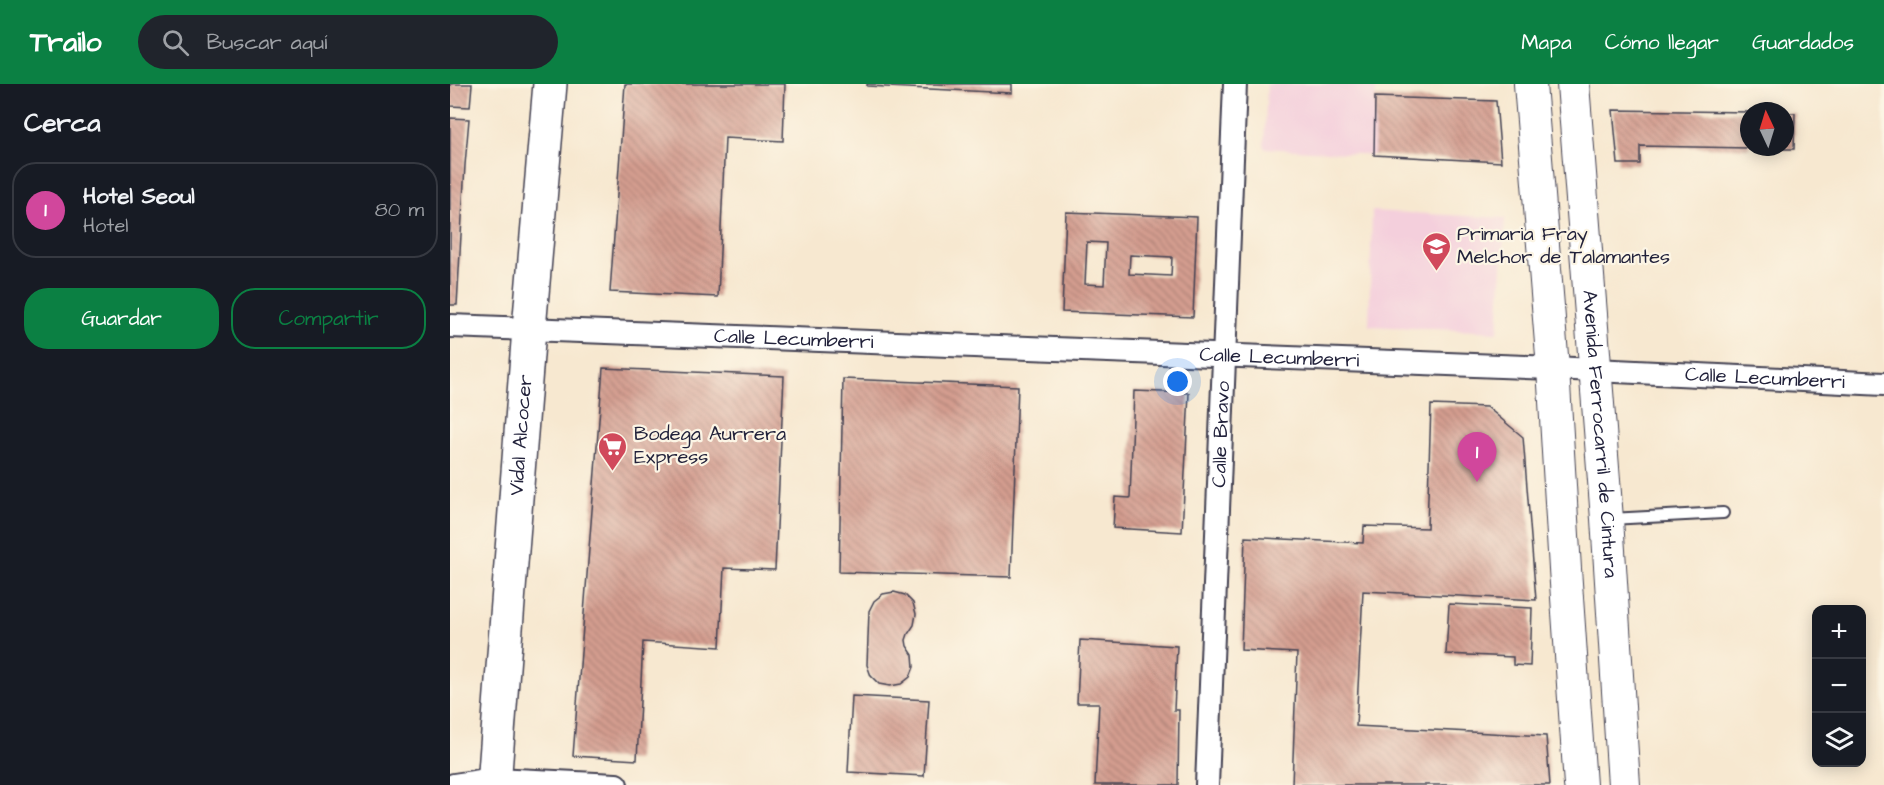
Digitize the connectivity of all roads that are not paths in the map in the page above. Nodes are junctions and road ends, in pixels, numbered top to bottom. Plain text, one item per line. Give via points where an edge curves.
1 (550, 84) edge
2 (1235, 84) edge
3 (1530, 84) edge
4 (1573, 84) edge
5 (450, 326) edge
6 (529, 329) junction
7 (1225, 357) junction
8 (1554, 368) junction
9 (1595, 370) junction
10 (1884, 384) edge
11 (1723, 513) dead end
12 (1607, 519) junction
13 (494, 782) edge
14 (454, 785) edge
15 (616, 785) edge
16 (1207, 785) edge
17 (1580, 785) edge
18 (1624, 785) edge

1 - 6 main road, Vidal Alcocer
2 - 7 street, Calle Bravo
3 - 8 street
4 - 9 street, Avenida Ferrocarril de Cintura
5 - 6 street, Calle Lecumberri
6 - 7 street, Calle Lecumberri
6 - 13 main road, Vidal Alcocer
7 - 8 street, Calle Lecumberri
7 - 16 street, Calle Bravo
8 - 9 street, Calle Lecumberri
8 - 17 street
9 - 10 street, Calle Lecumberri
9 - 12 street, Avenida Ferrocarril de Cintura
11 - 12 lane
12 - 18 street, Avenida Ferrocarril de Cintura
13 - 14 street
13 - 15 street

